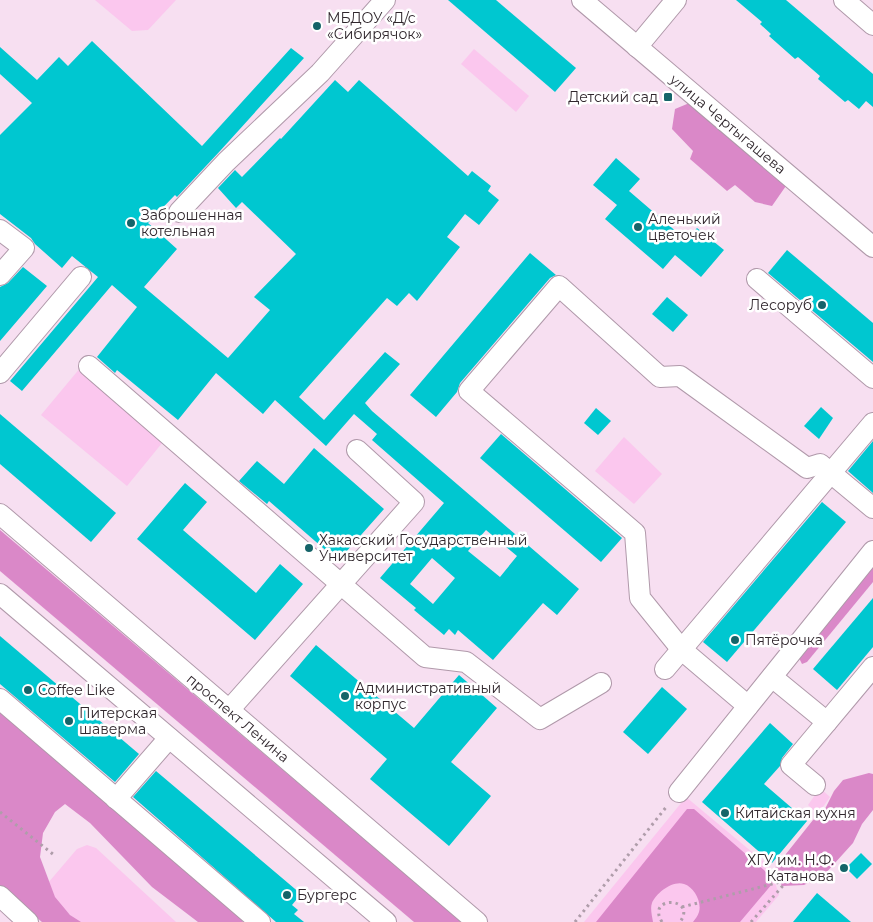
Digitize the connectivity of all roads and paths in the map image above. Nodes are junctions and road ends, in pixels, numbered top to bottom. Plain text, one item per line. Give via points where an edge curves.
1 (385, 0) edge
2 (582, 0) edge
3 (676, 0) edge
4 (844, 0) edge
5 (873, 25) edge
6 (637, 47) junction
7 (179, 212) dead end
8 (0, 230) edge
9 (873, 247) edge
10 (0, 275) edge
11 (81, 277) dead end
12 (757, 279) dead end
13 (89, 366) dead end
14 (0, 373) edge
15 (873, 378) edge
16 (873, 423) edge
17 (357, 450) dead end
18 (831, 473) junction
19 (873, 508) edge
20 (0, 514) edge
21 (873, 551) edge
22 (340, 584) junction
23 (0, 594) edge
24 (682, 650) junction
25 (873, 667) edge
26 (665, 670) dead end
27 (772, 677) junction
28 (601, 683) dead end
29 (0, 699) edge
30 (748, 706) junction
31 (229, 710) junction
32 (827, 722) junction
33 (169, 738) junction
34 (815, 785) dead end
35 (679, 792) joint
36 (116, 799) junction
37 (0, 812) edge
38 (54, 855) dead end
39 (0, 896) edge
40 (682, 907) junction
41 (28, 922) edge
42 (260, 922) edge
43 (386, 922) edge
44 (477, 922) edge
45 (575, 922) edge
46 (662, 922) edge
47 (680, 922) edge
48 (751, 922) edge

1 - 7 street via 320,73 226,162
2 - 6 street, улица Чертыгашева
3 - 6 street
4 - 5 street
6 - 9 street, улица Чертыгашева
8 - 10 street via 24,248
11 - 14 street
12 - 15 street
13 - 22 street
16 - 18 street
17 - 22 street via 414,502
18 - 19 street
18 - 24 street
18 - 24 street via 820,464 807,468 680,376 660,377 559,286 469,391 635,533 640,598
20 - 31 street, проспект Ленина
21 - 27 street
22 - 28 street via 425,657 466,662 540,719
22 - 31 street
23 - 33 street
24 - 26 street
24 - 30 street
25 - 32 street
27 - 30 street
27 - 32 street
29 - 36 street
30 - 35 street
31 - 44 street, проспект Ленина
32 - 34 street via 791,765
33 - 36 street
33 - 43 street
35 - 45 path
36 - 42 street
37 - 38 path
39 - 41 street
40 - 46 path via 671,901 664,903 659,914
40 - 47 path via 684,913
40 - 48 path via 788,880

